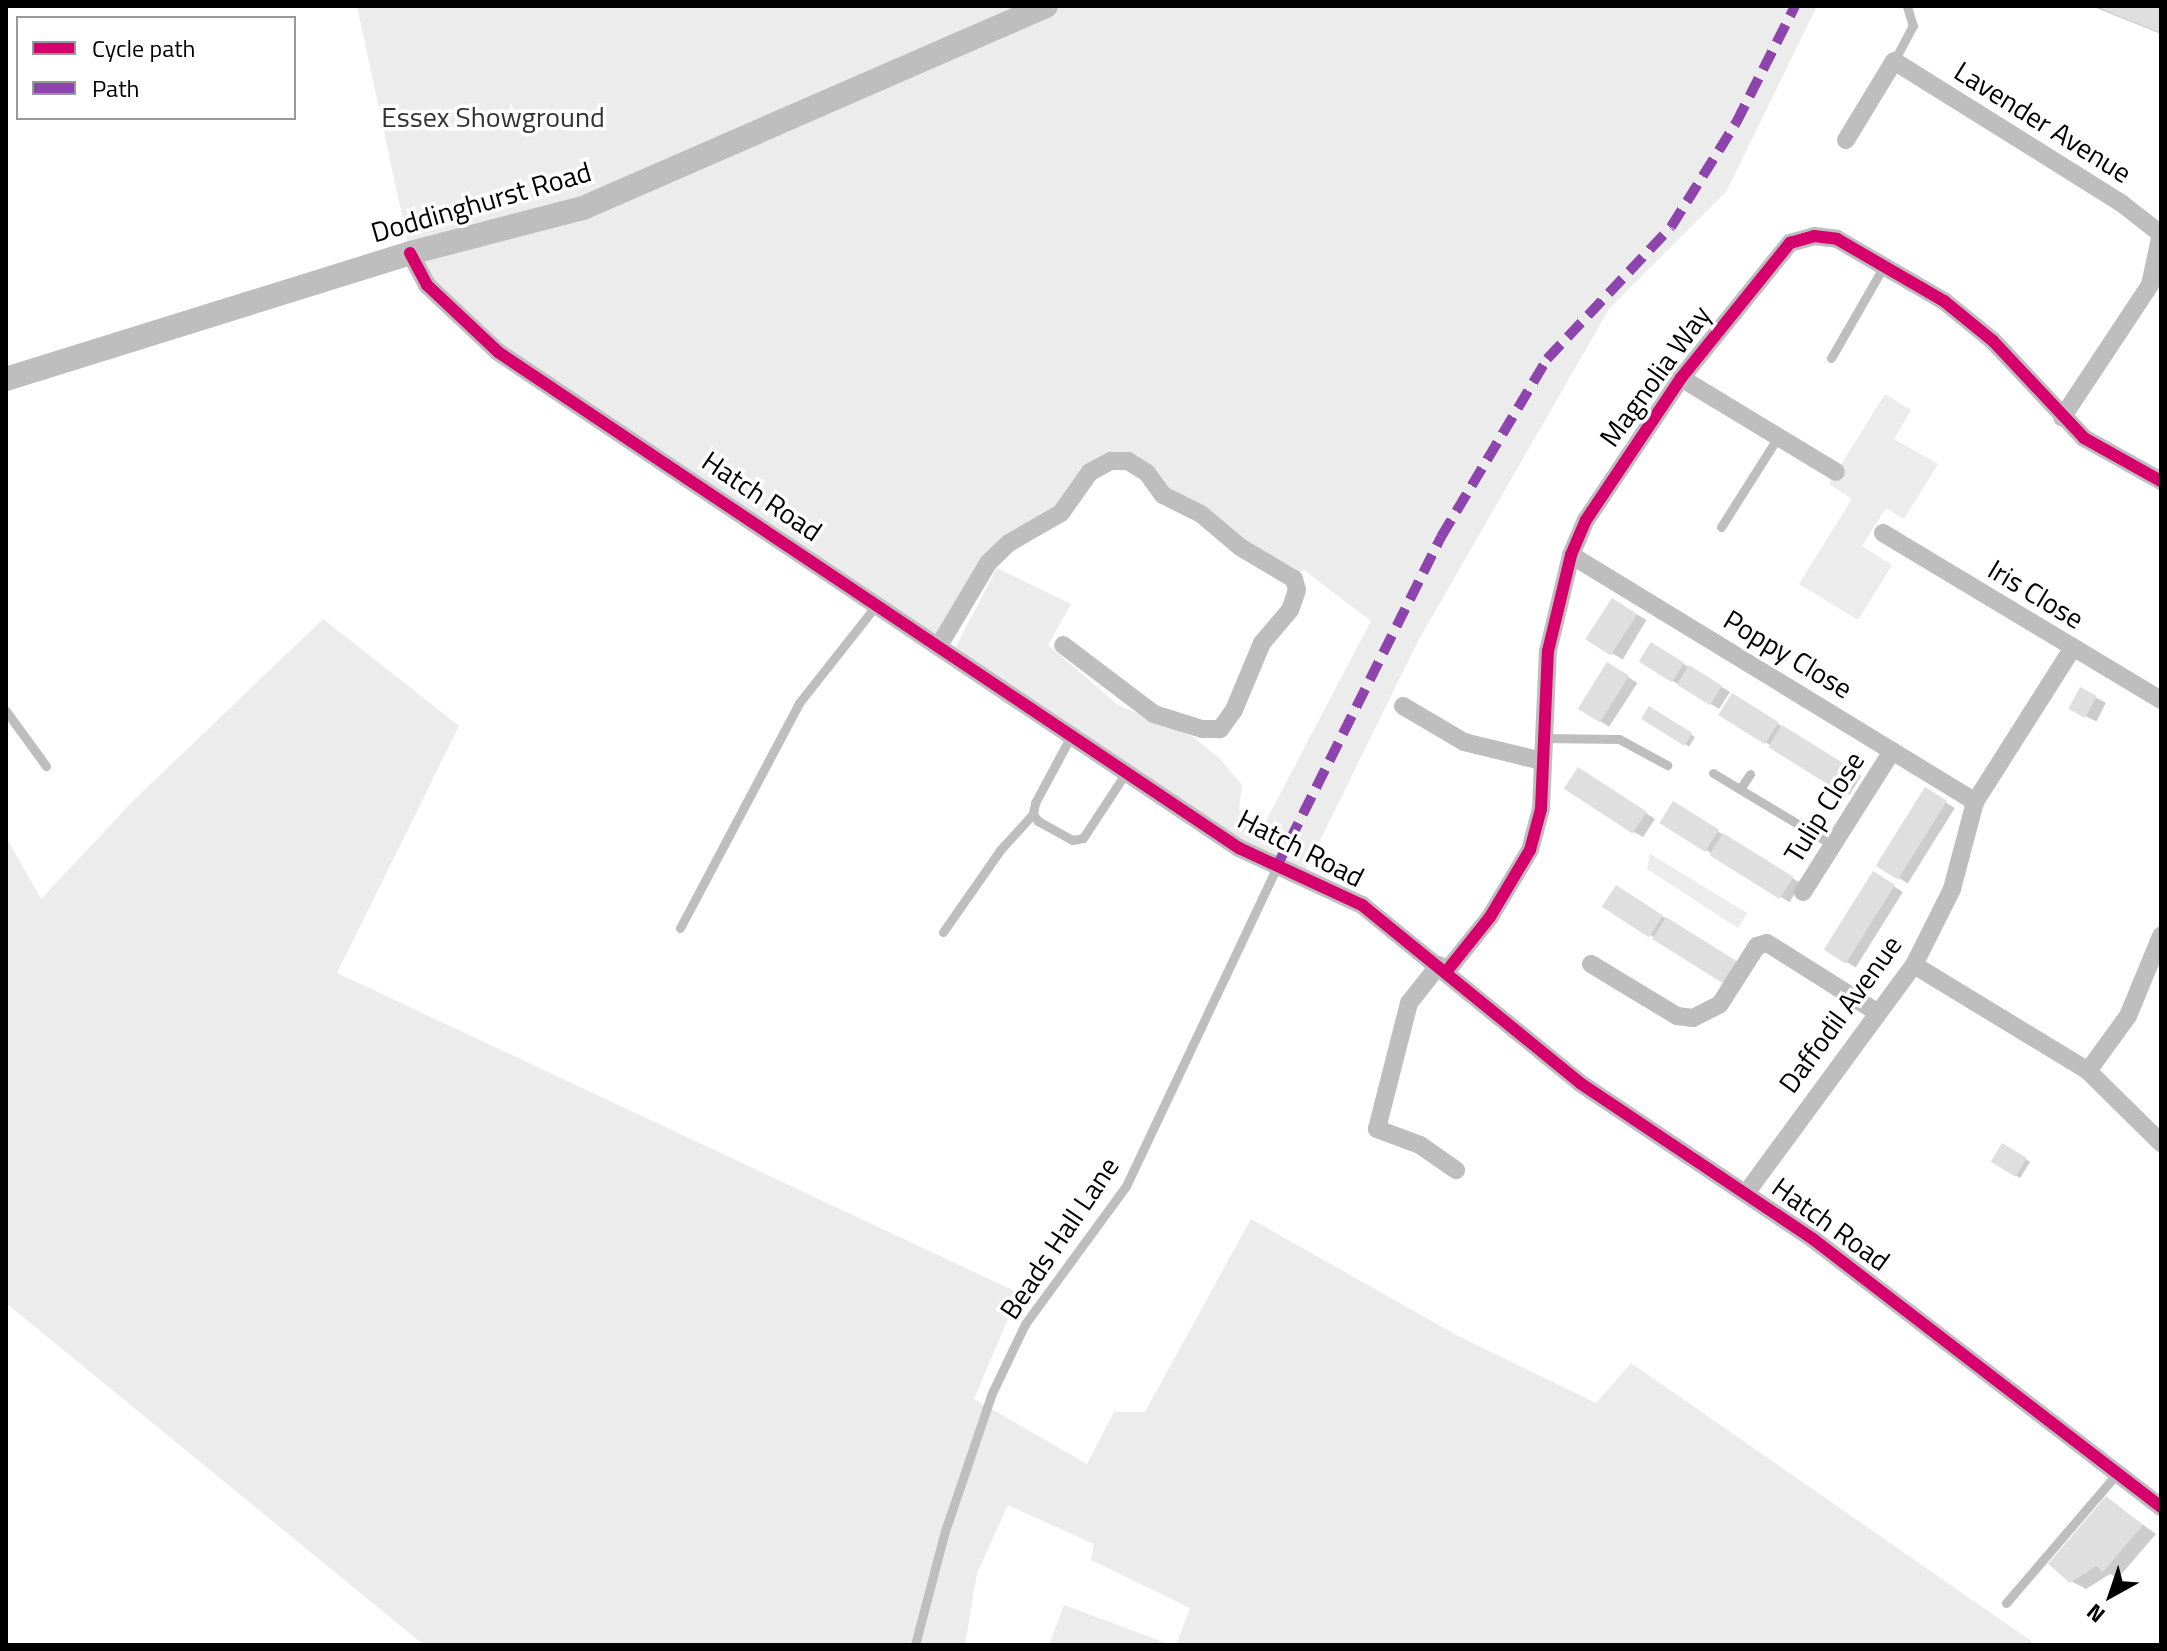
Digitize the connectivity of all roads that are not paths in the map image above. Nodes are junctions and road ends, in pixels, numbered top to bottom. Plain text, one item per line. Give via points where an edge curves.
1 (1046, 6) edge
2 (1907, 6) edge
3 (1894, 61) junction
4 (1846, 140) dead end
5 (2161, 234) edge
6 (410, 253) junction
7 (1885, 264) junction
8 (1831, 358) dead end
9 (1681, 378) junction
10 (6, 379) edge
11 (2062, 418) junction
12 (1778, 437) junction
13 (1836, 472) dead end
14 (2161, 481) edge
15 (1721, 527) dead end
16 (1883, 533) dead end
17 (1571, 555) junction
18 (878, 603) junction
19 (940, 644) junction
20 (1063, 645) dead end
21 (2072, 649) junction
22 (2161, 700) edge
23 (1403, 706) dead end
24 (6, 711) edge
25 (1072, 734) junction
26 (1542, 738) junction
27 (1892, 751) junction
28 (1542, 761) junction
29 (1667, 765) dead end
30 (46, 766) dead end
31 (1127, 771) junction
32 (1713, 773) dead end
33 (1750, 774) dead end
34 (1740, 789) junction
35 (1975, 802) junction
36 (1033, 814) junction
37 (1833, 845) junction
38 (1276, 868) junction
39 (1803, 892) dead end
40 (680, 928) dead end
41 (943, 932) dead end
42 (2161, 936) edge
43 (1591, 964) dead end
44 (1914, 965) junction
45 (1442, 968) junction
46 (1875, 1011) junction
47 (2088, 1071) junction
48 (1358, 1126) dead end
49 (1377, 1129) junction
50 (2161, 1143) edge
51 (1456, 1170) dead end
52 (1747, 1192) junction
53 (2115, 1476) junction
54 (2161, 1507) edge
55 (2006, 1603) dead end
56 (915, 1645) edge

1 - 6 street, Doddinghurst Road via 583,208
2 - 3 lane via 1913,26
3 - 4 street
3 - 5 street, Lavender Avenue via 2121,203
5 - 11 street, Lavender Avenue via 2150,285
6 - 10 street, Doddinghurst Road
6 - 18 street, Hatch Road via 427,285 498,352
7 - 8 lane
7 - 9 street, Magnolia Way via 1837,239 1814,236 1790,243
7 - 11 street, Magnolia Way via 1965,315
9 - 12 street
9 - 17 street, Magnolia Way via 1602,490
11 - 14 street, Magnolia Way via 2084,438
12 - 13 street
12 - 15 lane
16 - 21 street, Iris Close
17 - 26 street, Magnolia Way via 1548,651
17 - 27 street, Poppy Close
18 - 19 street, Hatch Road
18 - 40 lane via 799,703
19 - 20 street via 988,563 1009,543 1061,513 1090,472 1111,461 1138,467 1163,495 1201,514 1240,547 1294,579 1297,590 1290,610 1262,643 1234,710 1220,729 1154,714
19 - 25 street, Hatch Road
21 - 22 street, Iris Close
21 - 35 street, Daffodil Avenue
23 - 28 street via 1464,742
24 - 30 lane
25 - 31 street, Hatch Road
25 - 36 lane
26 - 28 street, Magnolia Way
26 - 29 lane via 1619,739
27 - 35 street, Poppy Close
27 - 37 street, Tulip Close
28 - 45 street, Magnolia Way via 1539,818 1524,863 1490,917
31 - 36 lane via 1083,838 1072,840
31 - 38 street, Hatch Road
32 - 34 lane
33 - 34 lane
34 - 37 lane
35 - 44 street, Daffodil Avenue via 1952,889
36 - 41 lane via 1001,849
37 - 39 street, Tulip Close
38 - 45 street, Hatch Road via 1362,905
38 - 56 lane, Beads Hall Lane via 1126,1186 1025,1324 992,1393 945,1531
42 - 47 street via 2128,1016
43 - 46 street via 1677,1016 1693,1018 1720,1004 1757,946 1767,943
44 - 46 street, Daffodil Avenue
44 - 47 street
45 - 49 street, Magnolia Way via 1409,1003
45 - 52 street, Hatch Road via 1580,1083
46 - 52 street, Daffodil Avenue
47 - 50 street
48 - 49 street
49 - 51 street via 1420,1145
52 - 53 street, Hatch Road via 1881,1289
53 - 54 street, Hatch Road
53 - 55 lane

